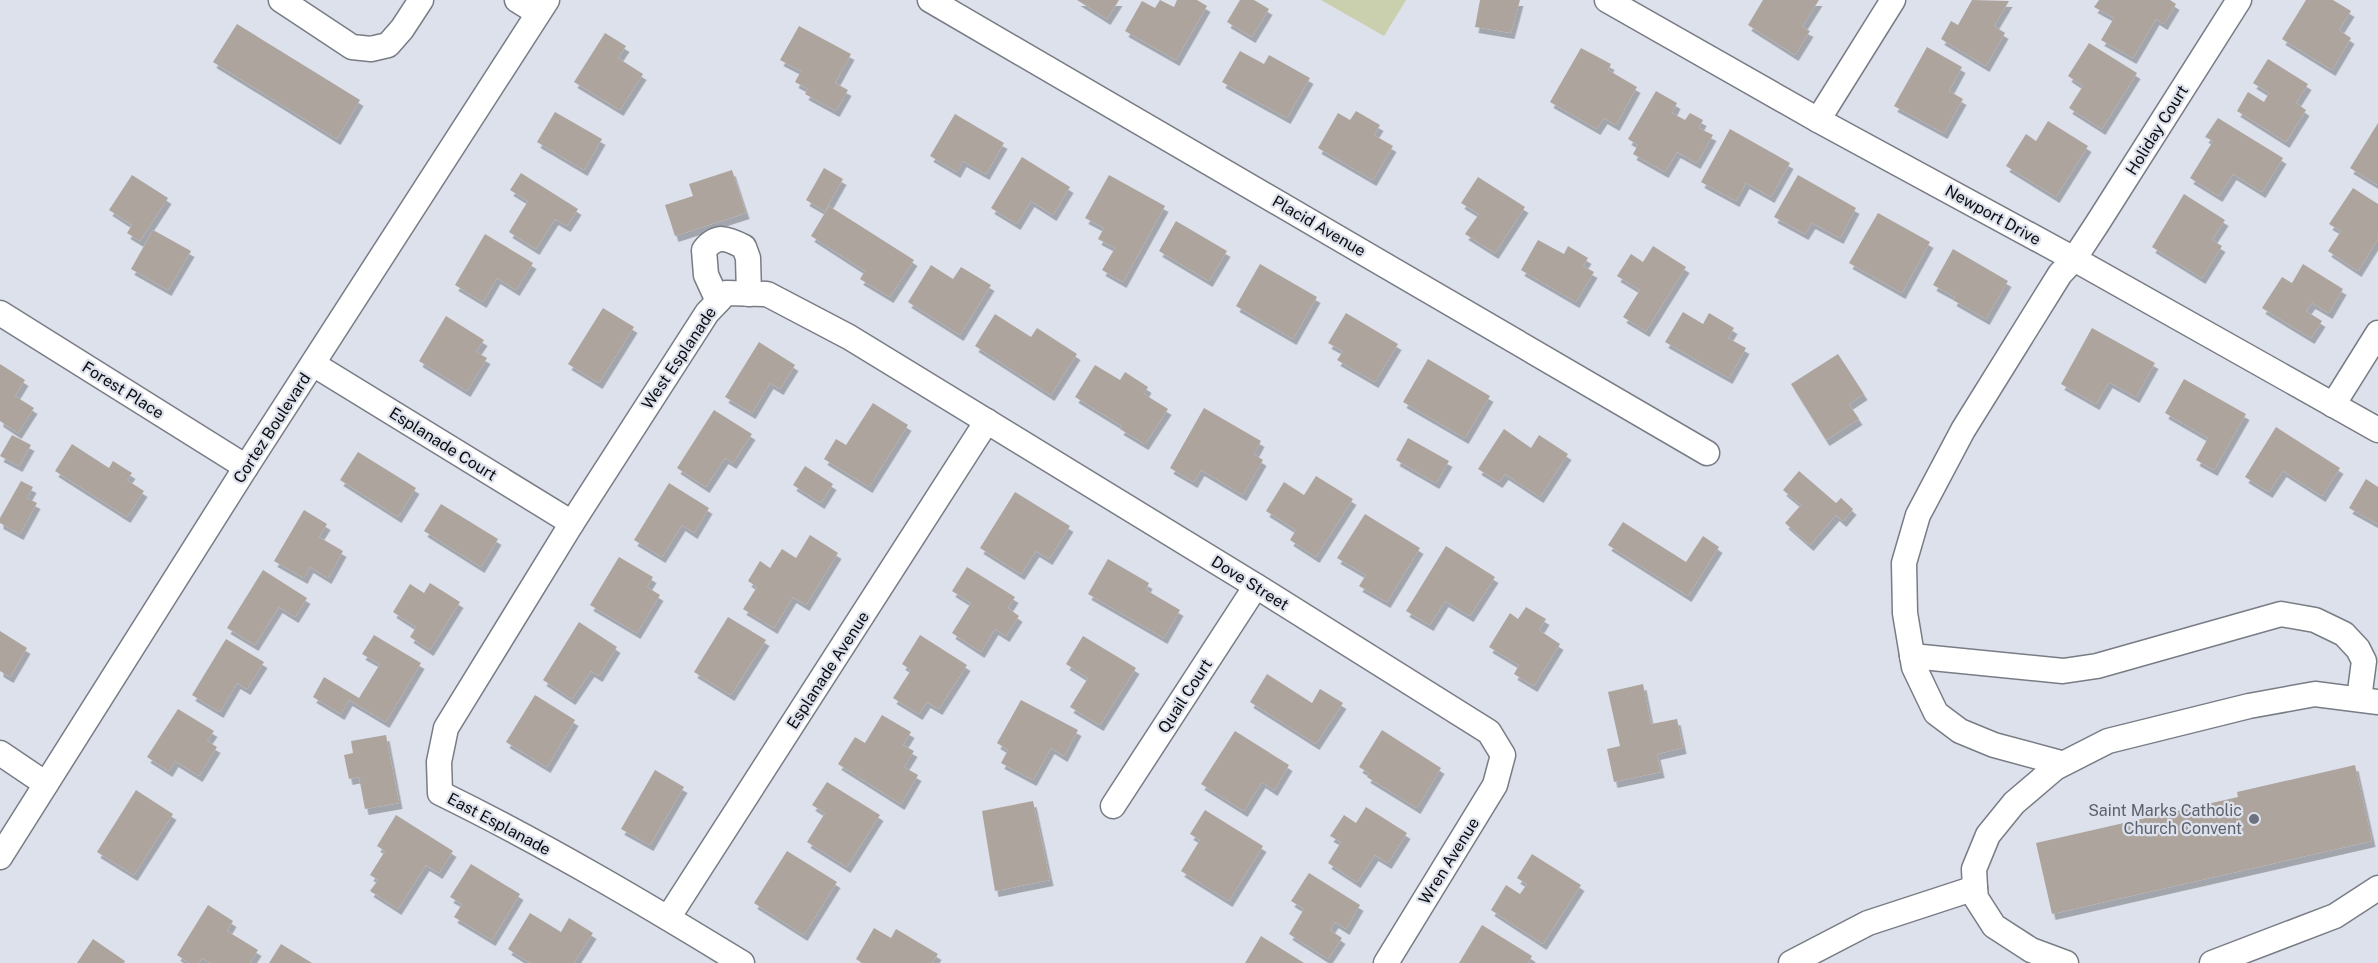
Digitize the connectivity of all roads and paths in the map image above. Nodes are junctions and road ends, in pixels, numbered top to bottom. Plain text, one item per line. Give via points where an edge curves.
1 (281, 0) edge
2 (421, 0) edge
3 (517, 0) edge
4 (930, 0) edge
5 (1607, 0) edge
6 (1893, 0) edge
7 (2239, 0) edge
8 (542, 7) edge
9 (1818, 120) junction
10 (2074, 260) junction
11 (749, 294) junction
12 (718, 301) junction
13 (0, 313) edge
14 (2378, 333) edge
15 (313, 364) junction
16 (2333, 405) junction
17 (987, 422) junction
18 (2378, 430) edge
19 (1707, 453) dead end
20 (246, 467) junction
21 (572, 523) junction
22 (1256, 586) junction
23 (1912, 656) junction
24 (2368, 701) edge
25 (0, 753) edge
26 (1503, 755) joint
27 (2061, 763) junction
28 (46, 784) junction
29 (1113, 806) dead end
30 (0, 857) edge
31 (1975, 888) junction
32 (2378, 888) edge
33 (668, 918) junction
34 (742, 963) edge
35 (1386, 963) edge
36 (1791, 963) edge
37 (2067, 963) edge
38 (2212, 963) edge

1 - 2 street via 352,47 371,49 388,45
3 - 8 street
4 - 19 street, Placid Avenue
5 - 9 street, Newport Drive
6 - 9 street
7 - 10 street, Holiday Court
8 - 15 street, Cortez Boulevard
9 - 10 street, Newport Drive
10 - 16 street, Newport Drive
10 - 23 street, Holiday Court via 2060,274 1963,430 1918,515 1904,563 1905,613
11 - 12 street, West Esplanade via 726,293
11 - 12 street via 744,247 719,239 704,250 706,275
11 - 17 street, West Esplanade via 767,294 849,337
12 - 21 street, West Esplanade
13 - 20 street, Forest Place
14 - 16 street
15 - 20 street, Cortez Boulevard
15 - 21 street, Esplanade Court
16 - 18 street, Newport Drive
17 - 22 street, Dove Street
17 - 33 street, Esplanade Avenue
20 - 28 street, Cortez Boulevard
21 - 33 street, East Esplanade via 446,728 439,762 440,793
22 - 26 street, Dove Street via 1489,732
22 - 29 street, Quail Court
23 - 24 street via 2063,671 2097,666 2281,614 2315,620 2344,634 2364,661
23 - 27 street, Holiday Court via 1936,714 1960,731 1994,746
24 - 27 street via 2315,694 2249,706 2108,741
25 - 28 street
26 - 35 street, Wren Avenue via 1495,785
27 - 31 street via 2014,803 1988,835 1974,869
28 - 30 street, Cortez Boulevard
31 - 36 street via 1868,922
31 - 37 street via 1976,898 1994,926 2031,950
32 - 38 street via 2335,915
33 - 34 street

